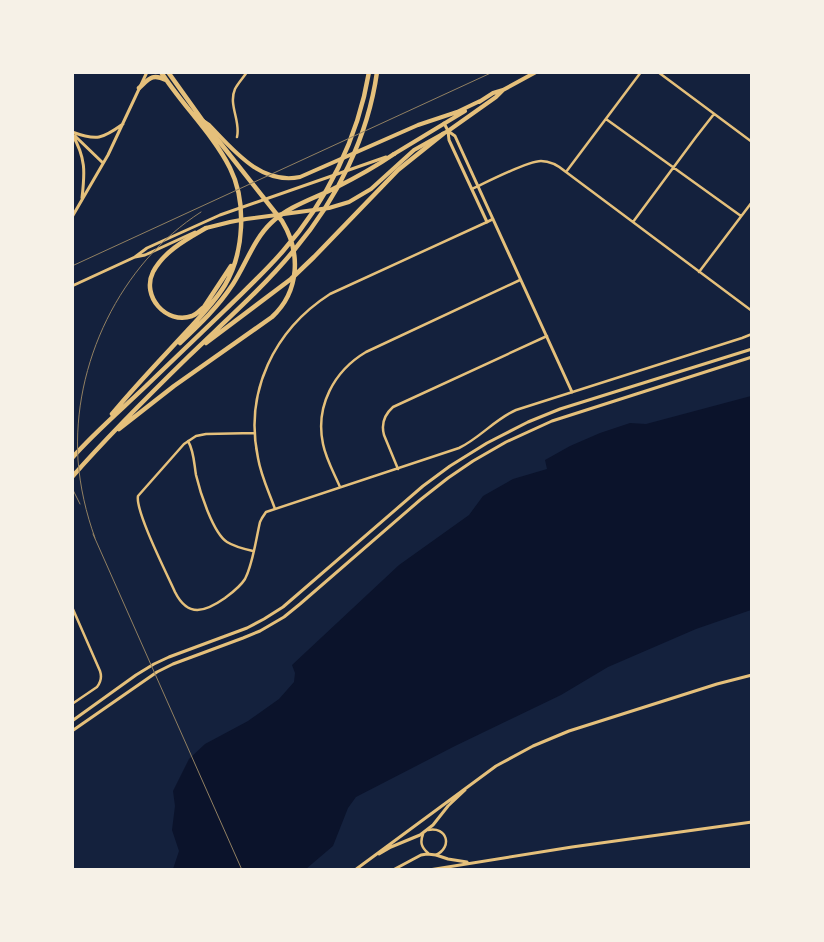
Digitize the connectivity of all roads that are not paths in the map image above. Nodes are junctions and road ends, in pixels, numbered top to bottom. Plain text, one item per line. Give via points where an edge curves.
1 (146, 72) edge
2 (161, 72) edge
3 (168, 72) edge
4 (247, 72) edge
5 (369, 72) edge
6 (377, 72) edge
7 (536, 72) edge
8 (641, 72) edge
9 (658, 72) edge
10 (166, 80) junction
11 (139, 88) junction
12 (503, 90) junction
13 (480, 102) junction
14 (714, 114) junction
15 (441, 117) junction
16 (606, 119) junction
17 (123, 123) junction
18 (444, 124) junction
19 (210, 130) junction
20 (448, 130) junction
21 (72, 133) edge
22 (443, 134) junction
23 (236, 138) dead end
24 (752, 142) edge
25 (394, 154) junction
26 (103, 163) junction
27 (673, 167) junction
28 (566, 172) junction
29 (478, 186) junction
30 (472, 189) junction
31 (82, 201) junction
32 (752, 202) edge
33 (741, 216) junction
34 (72, 217) edge
35 (493, 219) junction
36 (487, 222) junction
37 (633, 222) junction
38 (206, 228) junction
39 (135, 257) junction
40 (235, 260) junction
41 (699, 272) junction
42 (521, 280) junction
43 (72, 286) edge
44 (752, 310) edge
45 (752, 334) edge
46 (547, 336) junction
47 (752, 349) edge
48 (194, 351) junction
49 (752, 357) edge
50 (160, 361) junction
51 (572, 392) junction
52 (99, 428) junction
53 (255, 434) junction
54 (108, 438) junction
55 (188, 441) junction
56 (72, 458) edge
57 (398, 469) junction
58 (72, 477) edge
59 (340, 487) junction
60 (275, 509) junction
61 (253, 551) junction
62 (72, 607) edge
63 (752, 675) edge
64 (72, 704) edge
65 (72, 721) edge
66 (72, 731) edge
67 (478, 778) junction
68 (752, 822) edge
69 (426, 831) junction
70 (429, 854) junction
71 (436, 855) junction
72 (472, 862) junction
73 (355, 869) edge
74 (435, 869) edge
75 (393, 870) edge
76 (429, 870) edge

1 - 11 street
2 - 10 highway
3 - 19 highway
4 - 23 street via 233,96 238,128
5 - 52 highway via 356,125 335,173 307,221 270,265
6 - 48 highway via 375,90 357,148 317,221 268,280
7 - 12 main road
8 - 16 street
9 - 14 street
10 - 11 highway via 152,77
10 - 19 highway
11 - 17 street
12 - 13 main road
12 - 20 main road
13 - 15 main road
13 - 18 main road
14 - 24 street
14 - 27 street
15 - 18 street
15 - 19 main road via 300,178 291,179 274,178 262,172
16 - 27 street
16 - 28 street
17 - 21 street via 98,137
17 - 26 street
18 - 20 street
18 - 25 main road
19 - 40 highway via 231,169 241,204 241,236
19 - 54 highway via 288,231 295,252 294,278 287,298 276,313
20 - 22 main road
20 - 29 street via 455,136
20 - 30 street via 449,140
21 - 26 street
21 - 31 street via 84,165
22 - 38 main road via 414,150 371,189 349,202 330,208 246,219
22 - 48 highway via 398,170 291,279
25 - 39 street via 220,215 147,248
25 - 50 highway via 276,218 263,231 221,302
26 - 31 street
27 - 33 street
27 - 37 street
28 - 29 street via 552,163 538,161
28 - 37 street
29 - 30 street
29 - 35 street
30 - 36 street
31 - 34 street
32 - 33 street
33 - 41 street
35 - 36 street
35 - 42 street
36 - 53 street via 342,289 308,310 286,334 269,361 258,395
37 - 41 street
38 - 39 street
38 - 40 highway via 173,249 154,270 150,294 160,309 176,317 192,316 209,301
39 - 43 street
40 - 50 highway via 231,274 214,302
41 - 44 street
42 - 46 street
42 - 59 street via 366,352 340,373 327,395 321,423 325,452
45 - 51 street
46 - 51 street
46 - 57 street via 393,407 382,425
47 - 65 street via 560,409 487,443 424,486 283,607 247,628 154,664
48 - 54 highway
49 - 66 street via 552,421 496,448 438,485 284,617 246,637 163,668
50 - 52 highway
51 - 57 street via 512,411 464,446
52 - 56 highway
53 - 55 street via 200,435
53 - 60 street via 261,472
54 - 58 highway
55 - 61 street via 199,485 216,530 229,543
55 - 61 street via 138,499 146,527 177,597 192,609 212,607 241,585
57 - 59 street
59 - 60 street
60 - 61 street via 266,512 262,518
62 - 64 street via 101,676 98,685
63 - 67 street via 556,736
67 - 69 street
67 - 73 street
68 - 72 street
69 - 70 street via 421,844
69 - 71 street via 437,830 444,834 445,847
69 - 73 street
70 - 71 street
70 - 75 street
71 - 72 street
72 - 74 street
74 - 76 street

